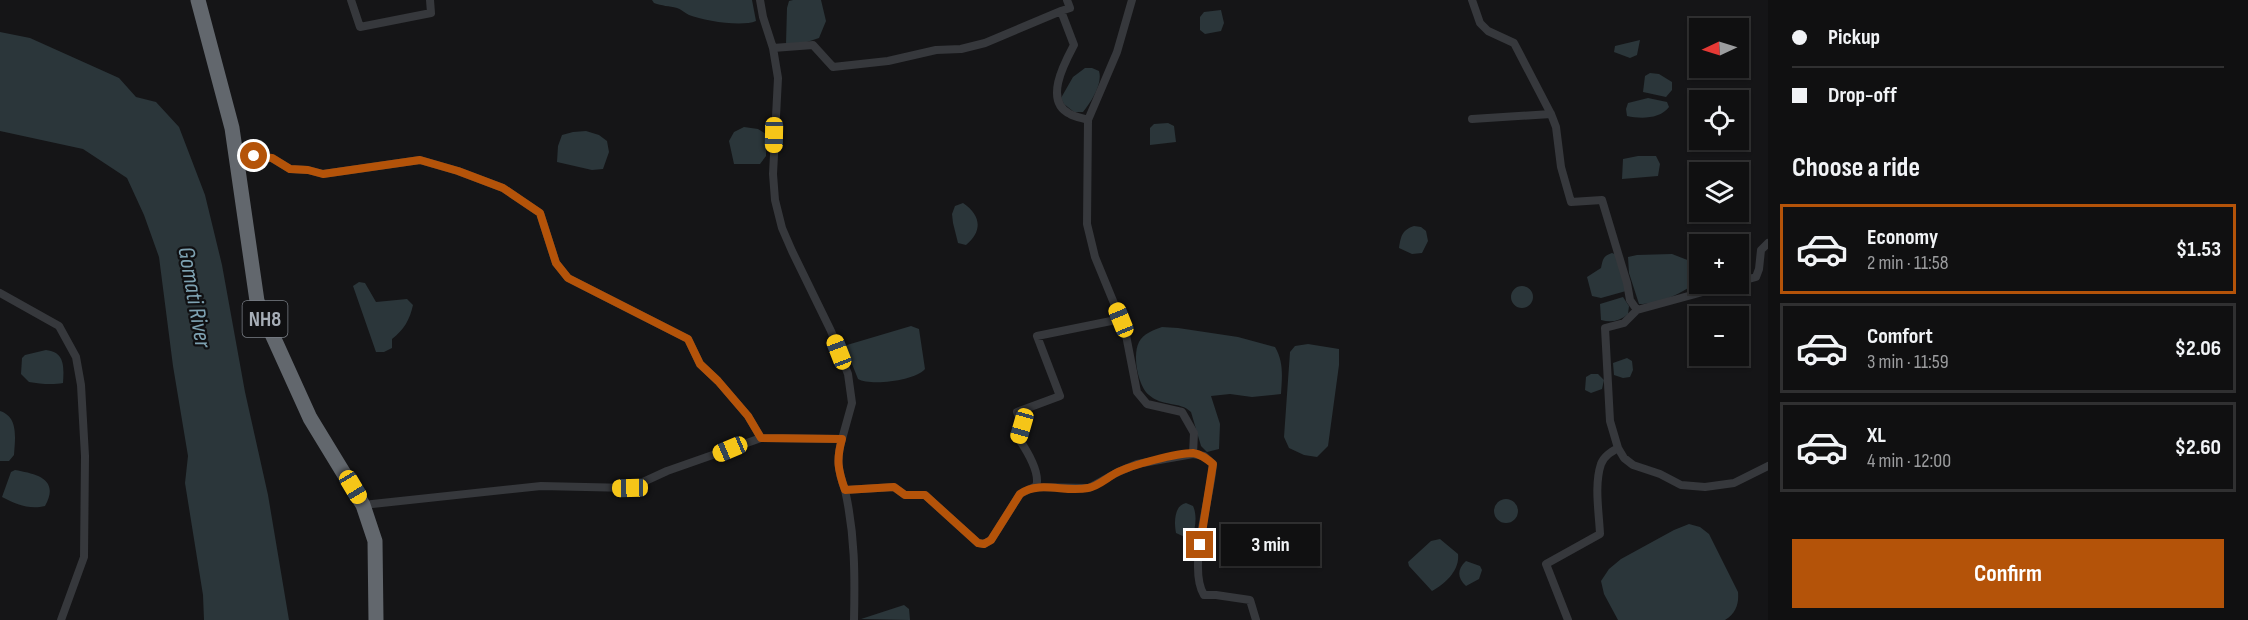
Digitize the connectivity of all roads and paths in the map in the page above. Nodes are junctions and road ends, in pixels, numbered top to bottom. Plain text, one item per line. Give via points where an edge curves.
1 (198, 0) edge
2 (351, 0) edge
3 (430, 0) edge
4 (760, 0) edge
5 (1067, 0) edge
6 (1132, 0) edge
7 (1472, 0) edge
8 (1061, 11) junction
9 (773, 48) junction
10 (1551, 114) junction
11 (1472, 119) dead end
12 (1088, 120) junction
13 (235, 154) junction
14 (1768, 243) edge
15 (1749, 280) edge
16 (0, 293) edge
17 (1695, 294) edge
18 (1637, 310) junction
19 (1121, 320) junction
20 (761, 438) junction
21 (842, 439) junction
22 (1618, 448) junction
23 (1193, 453) junction
24 (1768, 466) edge
25 (1036, 487) junction
26 (845, 490) junction
27 (363, 505) junction
28 (61, 620) edge
29 (376, 620) edge
30 (854, 620) edge
31 (1256, 620) edge
32 (1568, 620) edge

1 - 13 highway, NH8 via 232,128
2 - 3 street via 360,27 431,13
4 - 9 street
5 - 8 street via 1070,8
6 - 12 street via 1117,52
7 - 10 street via 1488,31 1514,43
8 - 9 street via 985,43 876,63 833,67 813,45
8 - 12 street via 1074,45 1060,72 1057,96 1068,114
9 - 21 street via 778,78 776,200 788,244 848,374 852,404
10 - 11 street
10 - 18 street via 1571,202 1602,200 1630,300
12 - 19 street via 1087,224 1095,257
13 - 20 street via 272,158 290,169 323,174 420,160 503,188 540,213 556,263 568,278 688,339 700,364 748,416
13 - 27 highway, NH8 via 257,301 310,418
14 - 15 street via 1761,250 1756,278
16 - 28 street via 59,326 76,357 85,456 84,557
17 - 18 street
18 - 22 street via 1624,323 1605,328 1610,421
19 - 23 street via 1137,392 1147,404 1182,412 1194,433
19 - 25 street via 1037,336 1060,396 1017,412 1022,426 1019,439 1035,472
20 - 21 street
20 - 27 street via 630,488 541,486
21 - 26 street via 838,471
22 - 24 street via 1634,465 1681,485 1734,483
22 - 32 street via 1601,462 1600,534 1546,564
23 - 25 street via 1137,464 1089,488
23 - 31 street via 1213,464 1198,557 1199,587 1204,595 1250,600
25 - 26 street via 1020,494 991,540 984,544 978,543 925,495 905,495 894,487
26 - 30 street via 853,524
27 - 29 highway, NH8 via 375,541

